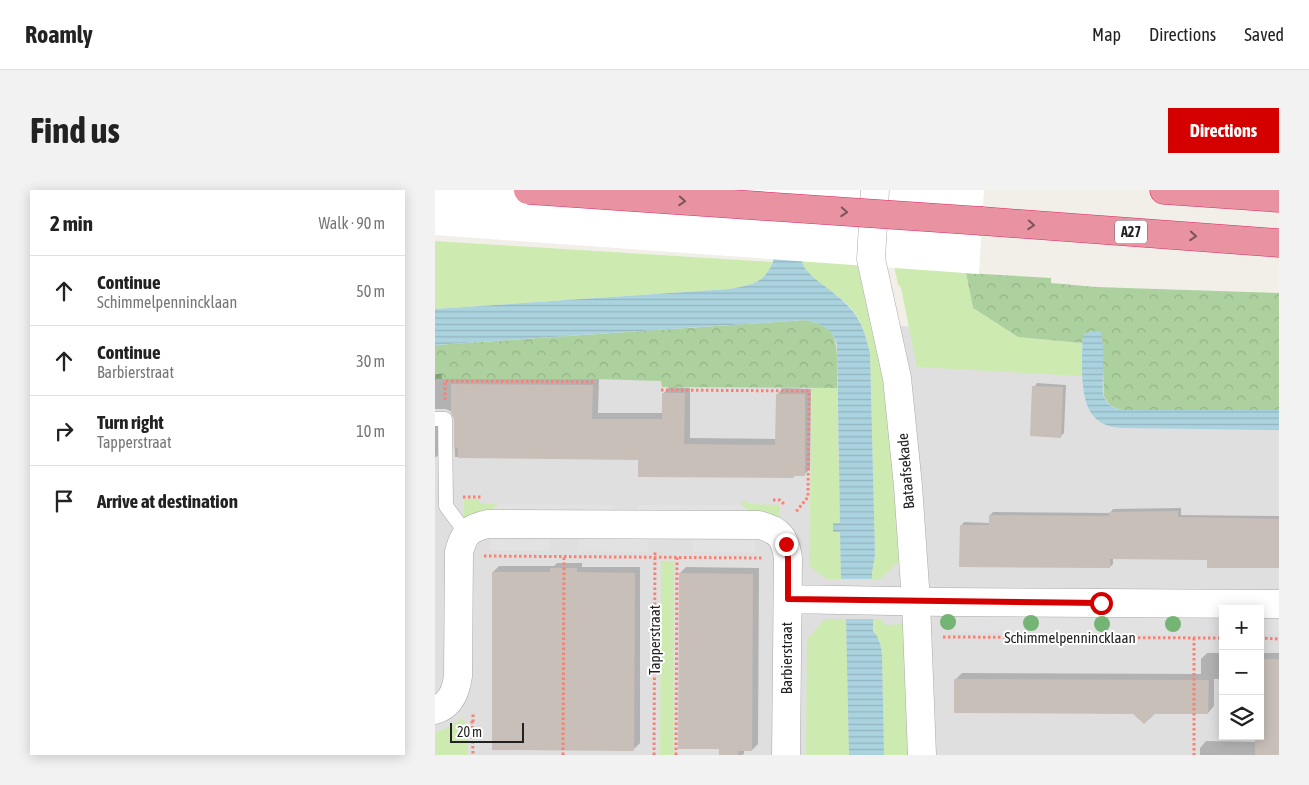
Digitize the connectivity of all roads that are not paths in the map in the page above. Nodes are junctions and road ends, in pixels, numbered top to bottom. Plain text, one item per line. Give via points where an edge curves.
1 (528, 190) edge
2 (875, 190) edge
3 (1165, 190) edge
4 (1279, 192) edge
5 (1239, 195) junction
6 (1279, 198) edge
7 (1279, 243) edge
8 (440, 419) edge
9 (470, 545) junction
10 (788, 599) junction
11 (916, 601) junction
12 (1279, 604) edge
13 (453, 707) edge
14 (786, 755) edge
15 (922, 755) edge

1 -> 7 highway, A27, bridge
2 - 11 street, Bataafsekade via 871,259 897,378
3 - 5 highway
4 - 5 highway
5 - 6 highway
8 - 9 lane via 445,506
9 - 10 street via 476,526 488,524 759,525 779,533 786,544
9 - 13 street via 461,542 459,552 458,676
10 - 11 street
10 - 14 street, Barbierstraat
11 - 12 street
11 - 15 street, Bataafsekade

